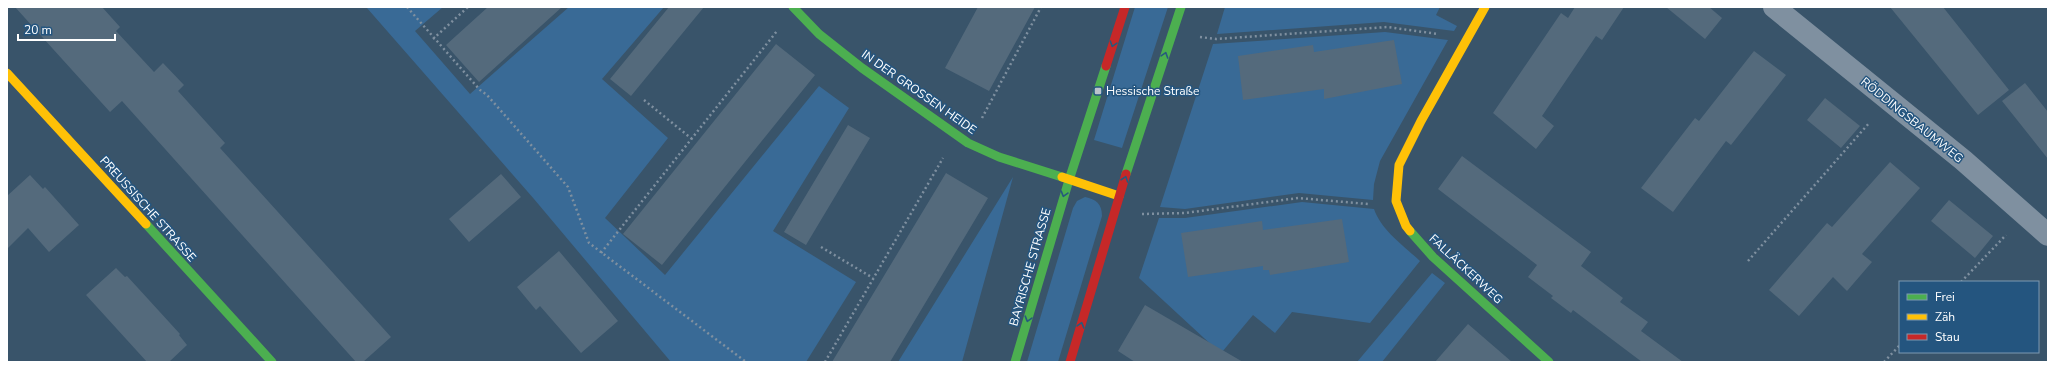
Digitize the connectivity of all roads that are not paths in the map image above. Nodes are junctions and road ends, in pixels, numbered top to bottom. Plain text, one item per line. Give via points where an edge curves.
1 (1125, 7) edge
2 (1180, 7) edge
3 (1484, 7) edge
4 (1774, 7) edge
5 (794, 8) edge
6 (7, 73) edge
7 (1069, 180) junction
8 (1119, 196) junction
9 (2048, 235) edge
10 (272, 362) edge
11 (1015, 362) edge
12 (1070, 362) edge
13 (1549, 362) edge

1 -> 7 street, BAYRISCHE STRASSE
8 -> 2 street
3 - 13 street, FALLÄCKERWEG via 1399,165 1396,201 1406,226 1433,257
4 - 9 street, RÖDDINGSBAUMWEG via 1963,160
5 - 7 street, IN DER GROSSEN HEIDE via 819,34 862,68 956,135 999,157
6 - 10 street, PREUSSISCHE STRASSE
7 - 8 street
7 -> 11 street, BAYRISCHE STRASSE
12 -> 8 street

